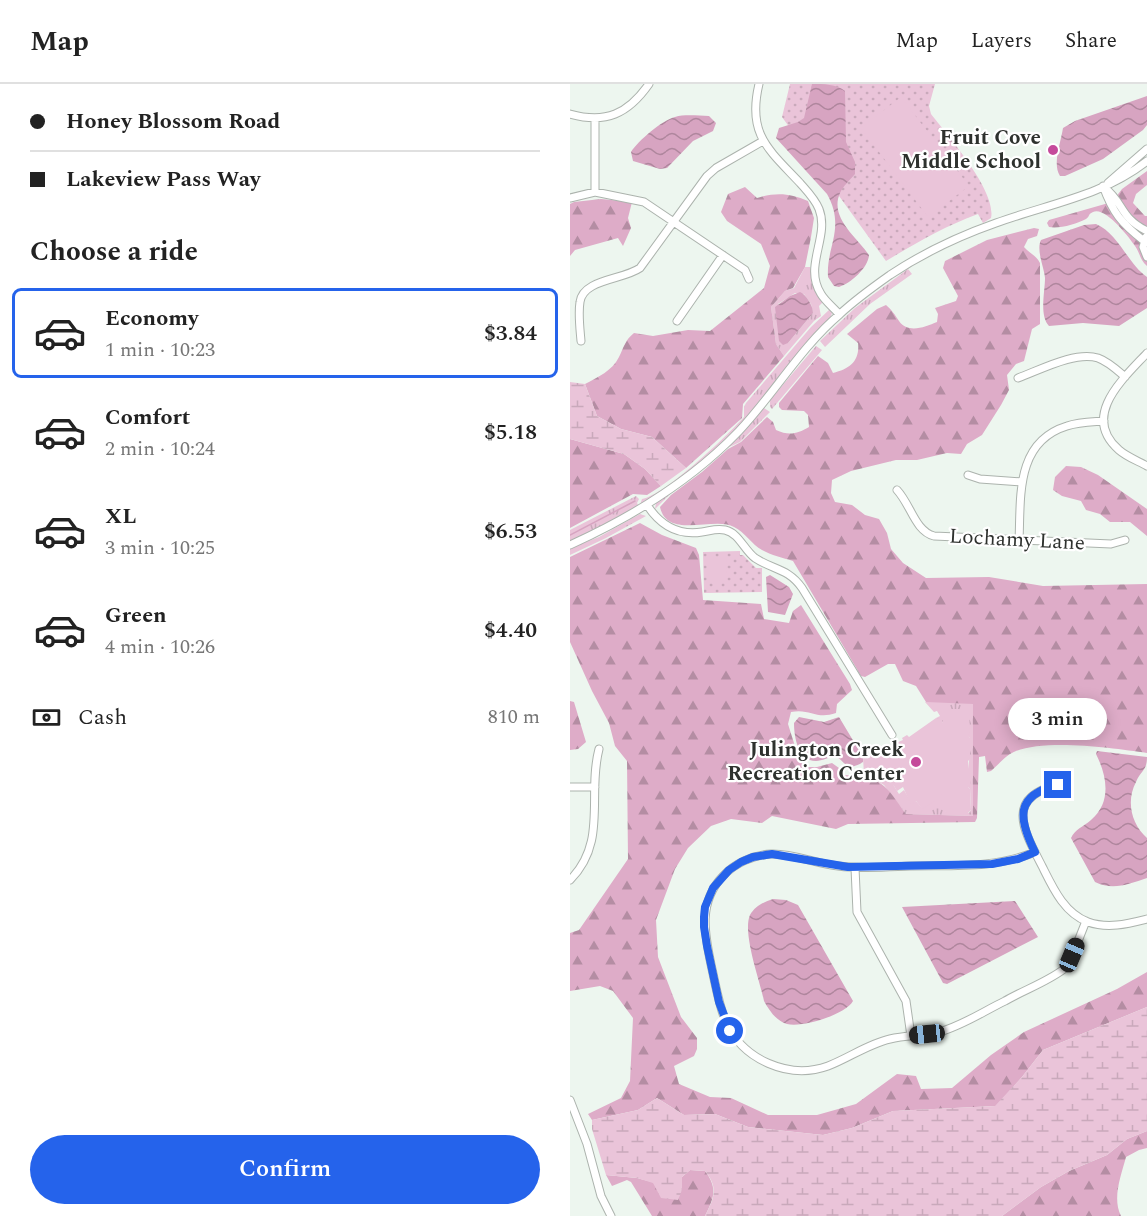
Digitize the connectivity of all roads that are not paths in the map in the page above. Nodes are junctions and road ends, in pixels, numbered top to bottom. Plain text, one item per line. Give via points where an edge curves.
1 (649, 84) edge
2 (759, 84) edge
3 (570, 114) edge
4 (595, 118) junction
5 (763, 141) junction
6 (1147, 149) edge
7 (1147, 161) edge
8 (1103, 186) junction
9 (595, 192) junction
10 (570, 198) edge
11 (675, 221) junction
12 (1146, 236) edge
13 (723, 255) junction
14 (1147, 257) edge
15 (749, 279) dead end
16 (839, 314) junction
17 (677, 321) dead end
18 (581, 341) dead end
19 (1147, 353) edge
20 (1125, 377) junction
21 (1018, 378) dead end
22 (1104, 421) junction
23 (1147, 466) edge
24 (968, 475) dead end
25 (1022, 482) junction
26 (897, 490) dead end
27 (647, 505) junction
28 (1125, 540) dead end
29 (1019, 541) junction
30 (570, 546) edge
31 (892, 735) dead end
32 (598, 749) dead end
33 (1058, 785) dead end
34 (570, 787) edge
35 (595, 787) junction
36 (1035, 852) junction
37 (855, 868) junction
38 (570, 880) edge
39 (1147, 919) edge
40 (1086, 921) junction
41 (910, 1036) junction
42 (570, 1100) edge
43 (611, 1216) edge

1 - 4 street via 621,112
2 - 5 street via 754,115
3 - 4 street
4 - 9 street
5 - 11 street via 711,172
5 - 16 street via 818,205 822,225 815,280 821,294
6 - 8 street
7 - 8 street via 1118,182
8 - 12 street via 1117,217
8 - 16 street via 944,244 889,276
9 - 10 street
9 - 11 street via 644,202
11 - 13 street
11 - 18 street via 640,268 593,285 583,293 579,305
12 - 14 street
13 - 15 street via 745,270
13 - 17 street
16 - 27 street via 738,432 692,473
19 - 20 street
20 - 21 street via 1105,361 1084,356
20 - 22 street via 1108,398
22 - 23 street via 1114,445
22 - 25 street via 1068,426 1046,437 1029,458
24 - 25 street
25 - 29 street
26 - 29 street, Lochamy Lane via 928,535
27 - 30 street
27 - 31 street via 661,522 676,531 729,531 755,558 794,578
28 - 29 street, Lochamy Lane via 1111,544
32 - 35 street
33 - 36 street via 1038,791 1023,813 1024,828
34 - 35 street
35 - 38 street via 592,844
36 - 37 street via 992,864
36 - 40 street via 1064,905
37 - 41 street via 857,912 906,1001
37 - 41 street via 772,854 741,862 721,878 705,907 704,927 722,1013 730,1031 746,1049 763,1062 784,1069 818,1069 881,1042
39 - 40 street via 1111,926
40 - 41 street via 1068,964 1060,972 944,1031
42 - 43 street

